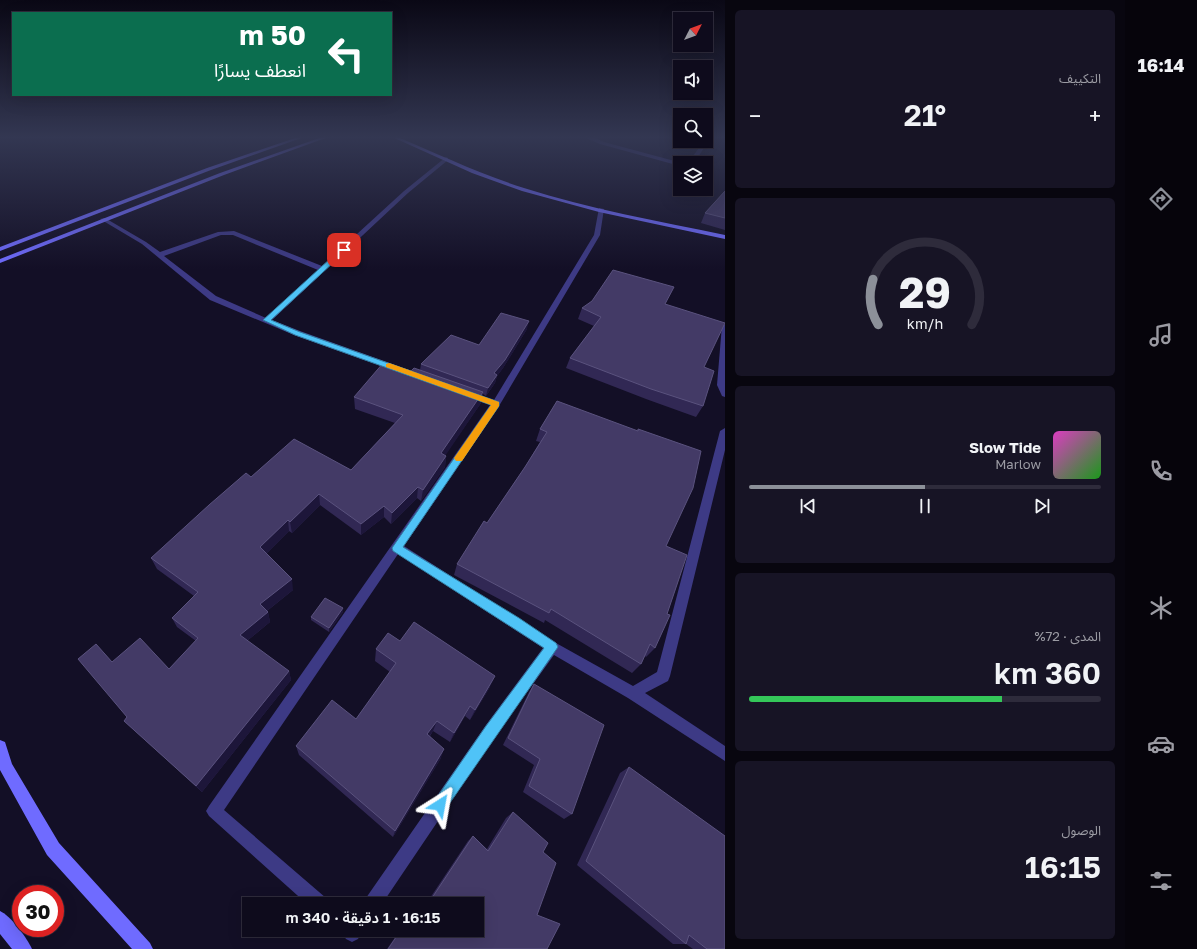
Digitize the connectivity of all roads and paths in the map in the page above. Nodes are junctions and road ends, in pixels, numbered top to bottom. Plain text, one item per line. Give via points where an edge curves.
1 (179, 180) edge
2 (206, 180) edge
3 (420, 180) edge
4 (496, 180) edge
5 (601, 209) junction
6 (103, 220) junction
7 (725, 237) edge
8 (0, 248) edge
9 (159, 255) junction
10 (0, 261) edge
11 (323, 269) junction
12 (267, 320) junction
13 (725, 327) edge
14 (408, 372) edge
15 (460, 391) edge
16 (725, 394) edge
17 (496, 404) junction
18 (725, 432) edge
19 (397, 548) junction
20 (552, 647) junction
21 (633, 693) junction
22 (0, 747) edge
23 (725, 754) edge
24 (312, 897) edge
25 (377, 897) edge
26 (0, 920) edge
27 (23, 949) edge
28 (144, 949) edge

1 - 8 street
2 - 6 street
3 - 11 street
4 - 5 street
5 - 7 street
5 - 17 street via 597,235
6 - 9 street via 144,243
6 - 10 street
9 - 11 street via 215,234 234,233
9 - 12 street via 213,298
11 - 12 street
12 - 14 street
13 - 16 street via 721,385
15 - 17 street
17 - 19 street
18 - 21 street via 663,676
19 - 20 street
19 - 24 street via 214,811
20 - 21 street
20 - 25 street via 491,730
21 - 23 street
22 - 28 street via 6,767 53,849
26 - 27 street

